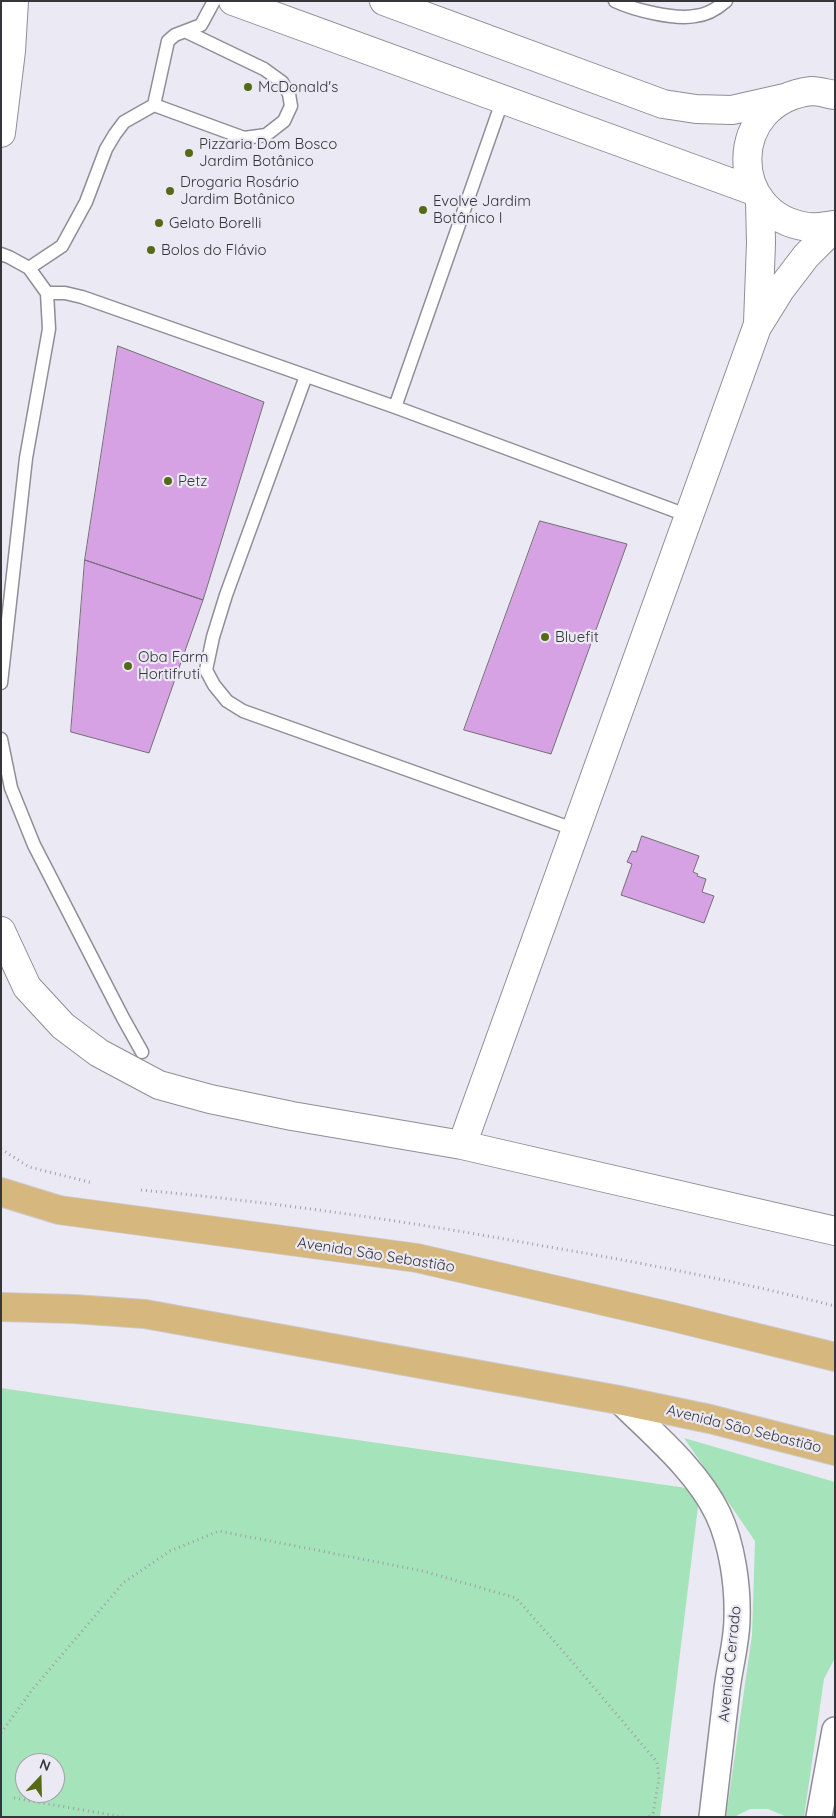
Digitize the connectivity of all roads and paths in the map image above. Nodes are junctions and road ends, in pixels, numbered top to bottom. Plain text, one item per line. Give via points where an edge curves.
1 (14, 1) edge
2 (214, 1) edge
3 (234, 1) edge
4 (384, 1) edge
5 (615, 1) edge
6 (726, 1) edge
7 (186, 32) junction
8 (835, 95) edge
9 (785, 98) junction
10 (503, 99) junction
11 (154, 105) junction
12 (1, 133) edge
13 (757, 196) junction
14 (835, 226) edge
15 (1, 254) edge
16 (29, 268) junction
17 (47, 293) junction
18 (757, 327) junction
19 (306, 376) junction
20 (395, 407) junction
21 (690, 516) junction
22 (1, 682) edge
23 (1, 740) edge
24 (576, 830) junction
25 (1, 931) edge
26 (142, 1052) dead end
27 (462, 1145) junction
28 (1, 1192) edge
29 (835, 1232) edge
30 (1, 1307) edge
31 (835, 1357) edge
32 (619, 1400) junction
33 (835, 1452) edge
34 (835, 1730) edge
35 (1, 1733) edge
36 (14, 1798) dead end
37 (123, 1817) edge
38 (649, 1817) edge
39 (712, 1817) edge
40 (819, 1817) edge

1 - 12 street
2 - 7 lane via 201,25
3 - 10 street
4 - 9 street via 663,104 732,110
5 - 6 lane via 664,15 695,16 718,8
7 - 11 lane via 168,41
7 - 11 lane via 264,68 282,82 291,106 284,121 266,135 244,138
8 - 9 street via 814,91
9 - 13 street via 763,115 750,138 746,165
10 - 13 street
10 - 20 lane
11 - 16 lane via 124,122 106,149 86,202 62,246
13 - 14 street via 781,219 808,228
13 - 18 street via 761,251
14 - 18 street via 806,256
15 - 16 lane
16 - 17 lane
17 - 19 lane via 82,297
17 - 22 lane via 49,329 26,458
18 - 21 street
19 - 20 lane
19 - 24 lane via 213,636 206,670 214,685 227,701 243,712
20 - 21 lane
21 - 24 street
23 - 26 lane via 11,788 34,845
24 - 27 street
25 - 27 street via 27,987 63,1026 99,1053 159,1085 292,1116
27 - 29 street
28 - 31 main road, Avenida São Sebastião via 59,1210 417,1258
30 - 32 main road, Avenida São Sebastião via 145,1314
32 - 33 main road, Avenida São Sebastião via 710,1419
32 - 39 street, Avenida Cerrado via 698,1482 718,1514 731,1555 738,1619
34 - 40 street
35 - 38 path via 32,1690 123,1583 170,1551 219,1531 423,1571 516,1598 658,1762 659,1779 653,1813
36 - 37 path

